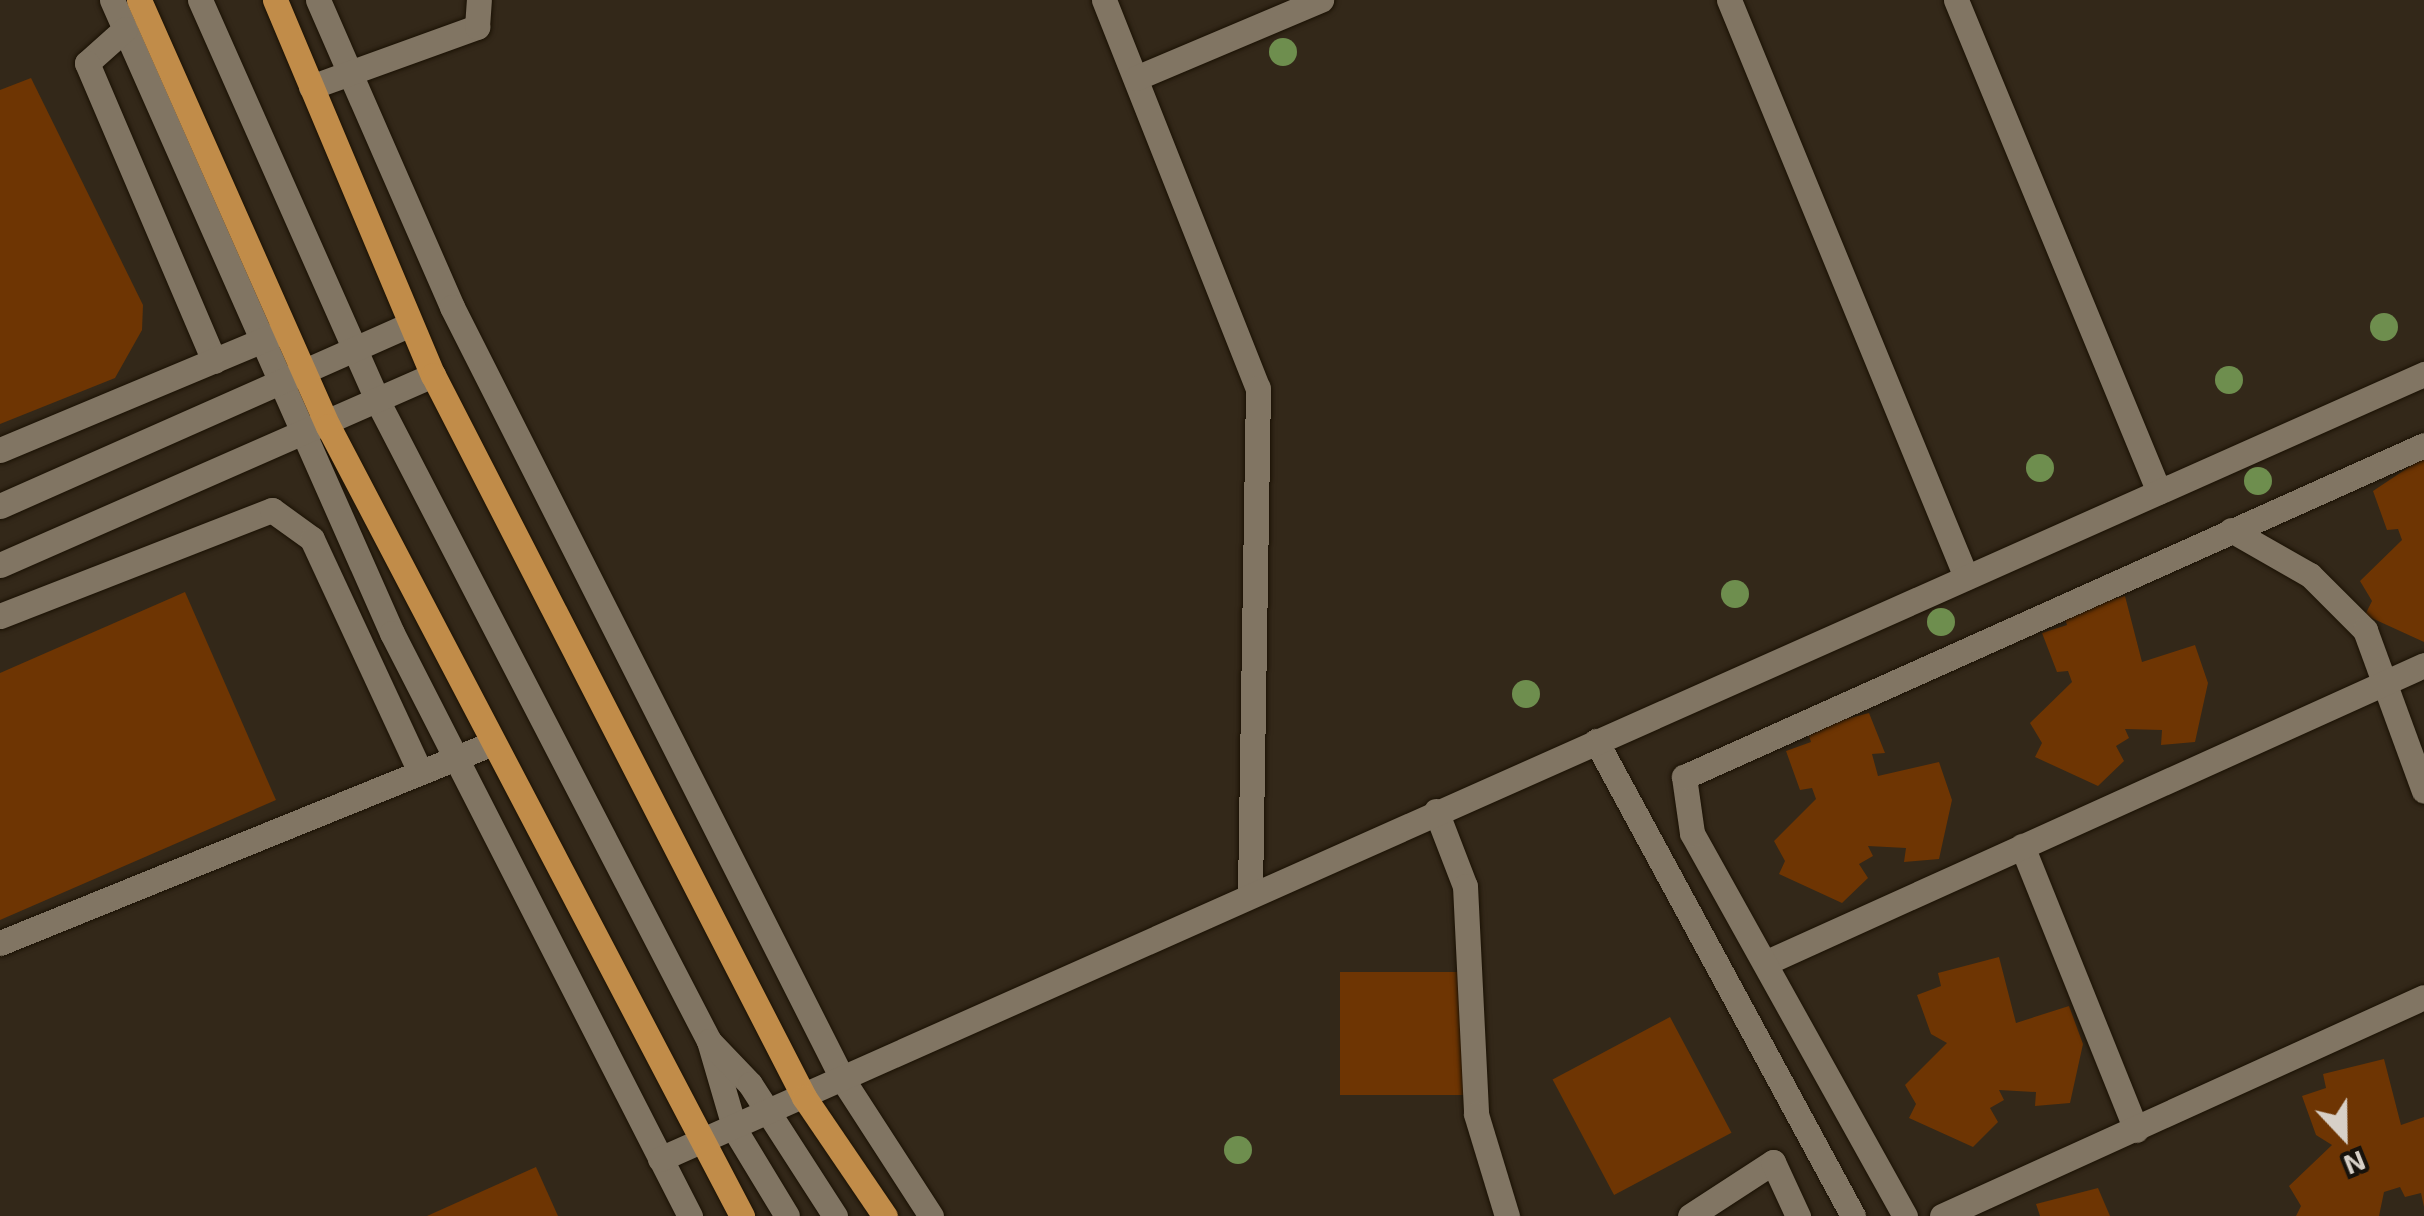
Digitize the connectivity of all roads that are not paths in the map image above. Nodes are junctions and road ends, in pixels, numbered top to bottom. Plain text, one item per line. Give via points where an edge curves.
1 (112, 0) edge
2 (139, 0) edge
3 (200, 0) edge
4 (275, 0) edge
5 (318, 0) edge
6 (479, 0) edge
7 (1104, 0) edge
8 (1321, 0) edge
9 (1729, 0) edge
10 (1956, 0) edge
11 (125, 29) junction
12 (351, 76) junction
13 (1136, 78) junction
14 (312, 87) junction
15 (410, 324) junction
16 (287, 332) junction
17 (260, 340) junction
18 (354, 352) junction
19 (214, 360) junction
20 (2424, 374) edge
21 (306, 376) junction
22 (433, 376) junction
23 (280, 384) junction
24 (378, 402) junction
25 (316, 429) junction
26 (2424, 445) edge
27 (0, 450) edge
28 (2159, 492) junction
29 (0, 506) edge
30 (2231, 530) junction
31 (0, 565) edge
32 (1966, 577) junction
33 (0, 616) edge
34 (2424, 665) edge
35 (2380, 684) junction
36 (1596, 741) junction
37 (493, 743) junction
38 (455, 756) junction
39 (419, 770) junction
40 (2424, 791) edge
41 (1436, 812) junction
42 (2022, 846) junction
43 (1250, 894) junction
44 (1748, 932) junction
45 (0, 943) edge
46 (1712, 954) junction
47 (1765, 962) junction
48 (2424, 997) edge
49 (709, 1041) junction
50 (842, 1080) junction
51 (804, 1097) junction
52 (766, 1115) junction
53 (734, 1130) junction
54 (2136, 1130) junction
55 (1812, 1140) junction
56 (702, 1146) junction
57 (660, 1160) junction
58 (1773, 1162) junction
59 (690, 1216) edge
60 (742, 1216) edge
61 (787, 1216) edge
62 (835, 1216) edge
63 (885, 1216) edge
64 (931, 1216) edge
65 (1507, 1216) edge
66 (1690, 1216) edge
67 (1798, 1216) edge
68 (1853, 1216) edge
69 (1905, 1216) edge
70 (1942, 1216) edge

1 - 11 street
2 - 16 main road
3 - 18 street
4 - 14 main road
5 - 12 street
6 - 12 street via 476,26
7 - 13 street
8 - 13 street
9 - 32 street
10 - 28 street
11 - 17 street
11 - 19 street via 87,63
12 - 14 street
12 - 50 street via 452,307
13 - 43 street via 1258,388
14 - 15 main road
15 - 18 street
15 - 22 main road
16 - 17 street
16 - 21 main road
17 - 19 street
17 - 23 street
18 - 21 street
18 - 24 street
19 - 27 street
20 - 28 street
21 - 23 street
21 - 25 main road
22 - 24 street
22 - 51 main road
23 - 25 street
23 - 29 street
24 - 25 street
24 - 49 street
25 - 31 street
25 - 37 main road
25 - 38 street
26 - 30 street
28 - 32 street
30 - 35 street via 2310,575 2365,630
30 - 44 street via 1695,765 1682,802
32 - 36 street
33 - 39 street via 272,510 312,539
34 - 35 street
35 - 40 street
35 - 42 street
36 - 41 street
36 - 46 street
37 - 38 street
37 - 56 main road
38 - 39 street
38 - 57 street
39 - 45 street
41 - 43 street
41 - 65 street via 1466,886 1476,1114
42 - 47 street
42 - 54 street
43 - 50 street
44 - 46 street
44 - 47 street
46 - 55 street
47 - 69 street
48 - 54 street
49 - 52 street
49 - 53 street
50 - 51 street
50 - 64 street
51 - 52 street
51 - 63 main road
52 - 53 street
52 - 62 street
53 - 56 street
53 - 61 street
54 - 70 street
55 - 58 street
55 - 68 street
56 - 57 street
56 - 60 main road
57 - 59 street
58 - 66 street
58 - 67 street

